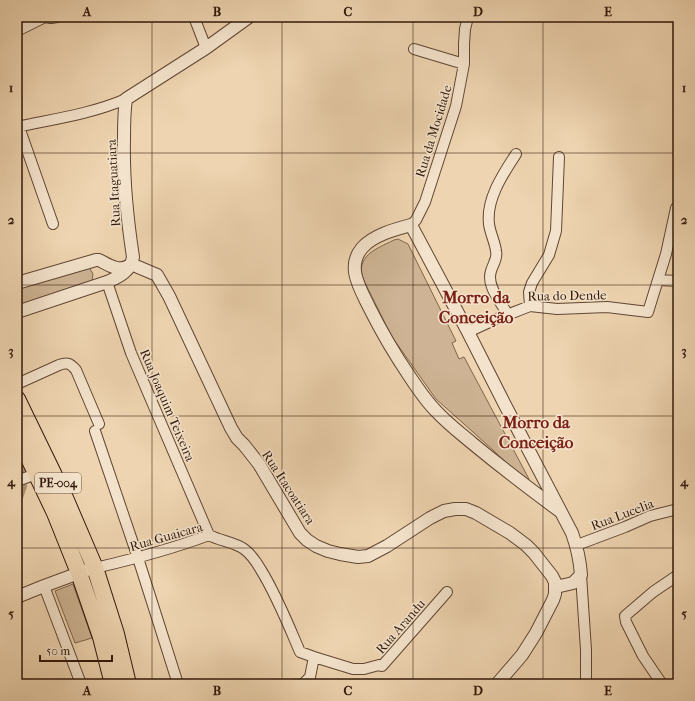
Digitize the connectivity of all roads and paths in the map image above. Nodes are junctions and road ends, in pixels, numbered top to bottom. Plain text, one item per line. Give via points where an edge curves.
1 (57, 17) edge
2 (194, 17) edge
3 (249, 17) edge
4 (468, 17) edge
5 (17, 31) edge
6 (206, 48) junction
7 (414, 49) dead end
8 (464, 64) junction
9 (126, 99) junction
10 (18, 127) edge
11 (516, 154) dead end
12 (559, 157) dead end
13 (677, 208) edge
14 (53, 224) dead end
15 (411, 225) junction
16 (99, 260) junction
17 (130, 265) junction
18 (659, 280) junction
19 (678, 281) edge
20 (107, 282) junction
21 (17, 284) edge
22 (530, 306) junction
23 (17, 312) edge
24 (508, 315) junction
25 (468, 332) junction
26 (17, 384) edge
27 (17, 399) edge
28 (17, 433) edge
29 (36, 474) junction
30 (17, 482) edge
31 (678, 509) edge
32 (561, 512) junction
33 (209, 535) junction
34 (576, 545) junction
35 (138, 558) junction
36 (95, 568) junction
37 (79, 573) junction
38 (581, 575) junction
39 (678, 575) edge
40 (44, 586) junction
41 (556, 587) junction
42 (447, 592) dead end
43 (17, 597) edge
44 (300, 652) joint
45 (314, 658) junction
46 (308, 682) edge
47 (80, 684) edge
48 (113, 684) edge
49 (128, 684) edge
50 (178, 684) edge
51 (497, 684) edge
52 (586, 684) edge
53 (662, 684) edge

1 - 5 street via 44,17
2 - 6 street
3 - 6 street
4 - 8 street, Rua da Mocidade via 464,36
6 - 9 street
7 - 8 street
8 - 15 street, Rua da Mocidade via 456,106 425,202
9 - 10 street via 83,113
9 - 17 street, Rua Itaguatiara via 123,157 133,257
10 - 14 street
11 - 24 street via 497,186 489,208 489,224 497,254 489,278
12 - 22 street via 556,231 549,255 532,283 529,292
13 - 18 street
15 - 25 street
15 - 32 street via 393,230 369,242 356,259 356,279 376,321 417,388 435,411 493,461
16 - 17 street via 117,269
16 - 20 street
16 - 21 street
17 - 20 street via 122,274
17 - 41 street, Rua Itacoatiara via 158,276 231,428 259,464 307,540 328,551 358,557 368,556 444,511 466,509 510,533 526,545 546,567
18 - 19 street
18 - 22 street, Rua do Dende via 648,312 607,307 557,309
20 - 23 street
20 - 33 street, Rua Joaquim Teixeira via 131,353
22 - 24 street, Rua do Dende
24 - 25 street, Rua do Dende
25 - 32 street
26 - 35 street via 66,363 76,370 97,427
27 - 36 main road, PE-004 via 65,498
28 - 29 main road, PE-004
29 - 30 street
29 - 37 main road, PE-004
31 - 34 street, Rua Lucelia via 650,516 625,528
32 - 34 street
33 - 35 street, Rua Guaicara
33 - 44 street, Rua Guaicara via 244,549 251,556 279,602
34 - 38 street
35 - 36 street, Rua Guaicara
35 - 50 street
36 - 37 street
36 - 49 main road, PE-004 via 116,634
37 - 40 street
37 - 48 main road, PE-004 via 101,637
38 - 41 street via 573,583
38 - 52 street
39 - 53 street via 625,616 643,656
40 - 43 street
40 - 47 street
41 - 51 street via 553,600 536,633 522,655
42 - 45 street, Rua Arandu via 382,666 353,669
44 - 45 street, Rua Arandu
45 - 46 street

